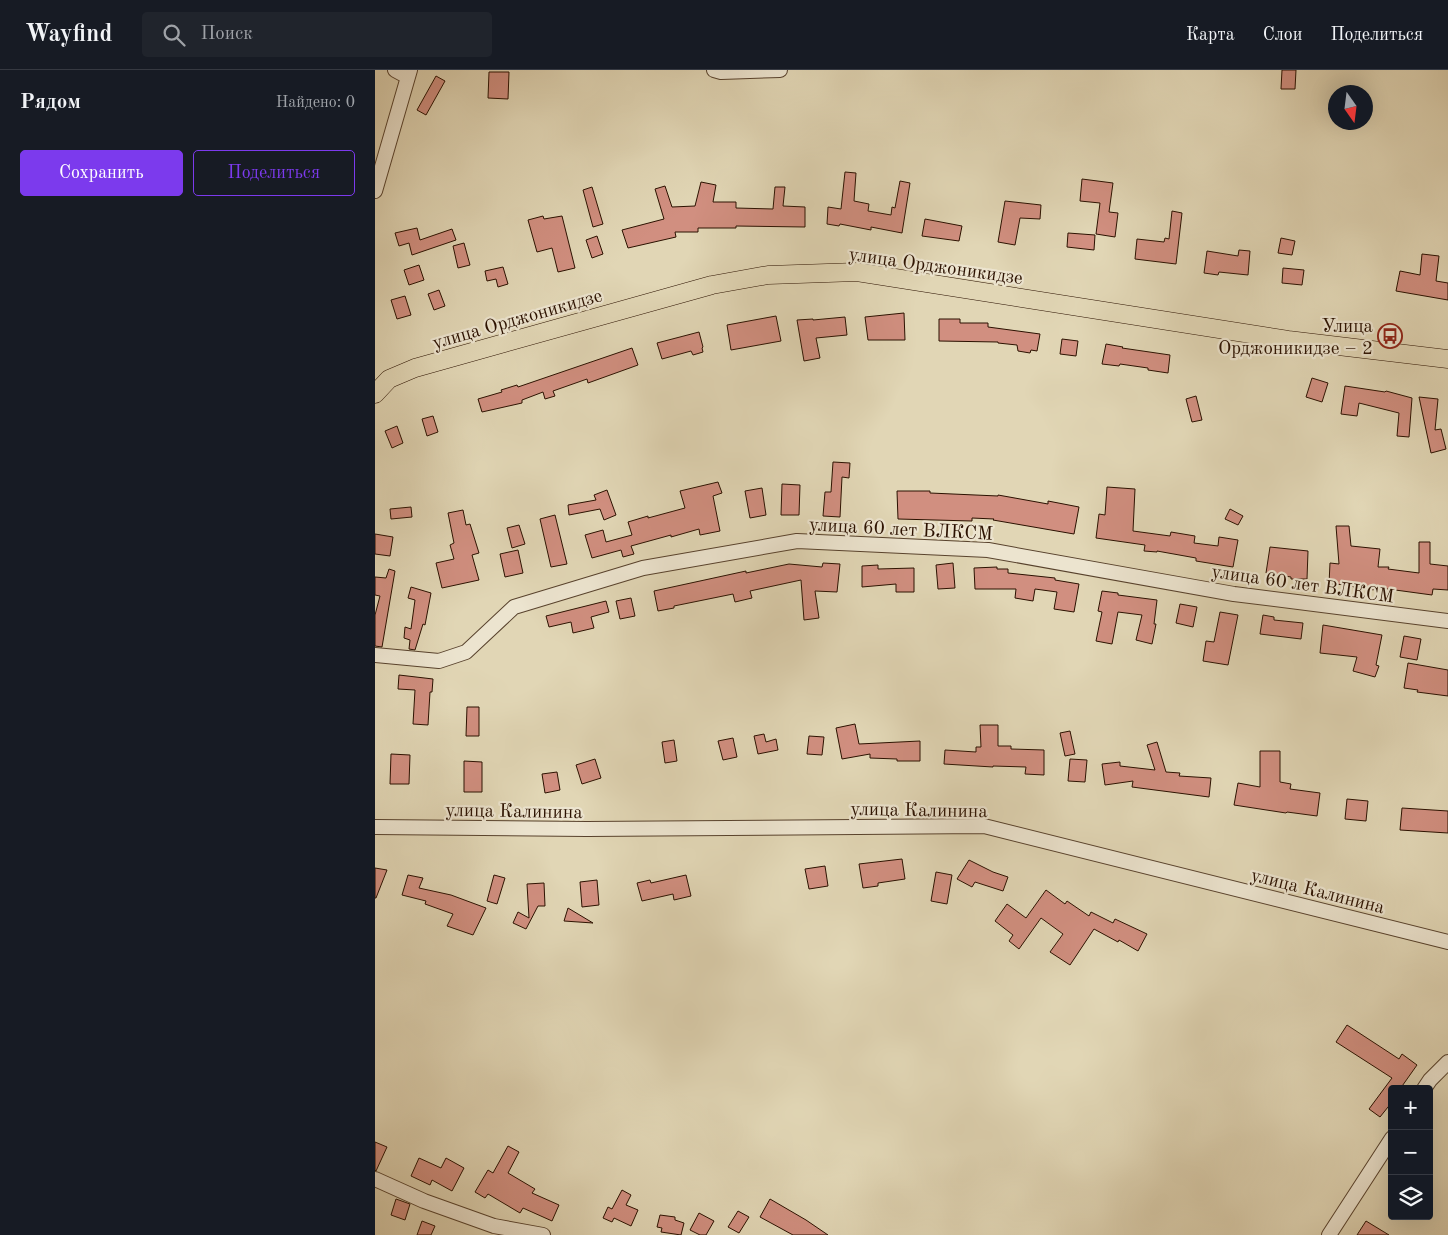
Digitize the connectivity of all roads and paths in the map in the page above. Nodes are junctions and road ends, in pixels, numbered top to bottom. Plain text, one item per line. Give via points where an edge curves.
1 (395, 70) edge
2 (714, 70) edge
3 (780, 70) edge
4 (409, 74) edge
5 (375, 191) edge
6 (1448, 359) edge
7 (375, 394) edge
8 (1448, 621) edge
9 (375, 655) edge
10 (375, 827) edge
11 (1448, 942) edge
12 (1448, 1062) edge
13 (1426, 1085) edge
14 (1388, 1144) edge
15 (375, 1179) edge
16 (543, 1235) edge
17 (1329, 1235) edge

1 - 4 street
2 - 3 street
4 - 5 street
6 - 7 main road, улица Орджоникидзе via 1289,340 857,272 768,275 712,285 415,368 389,379
8 - 9 street, улица 60 лет ВЛКСМ via 1234,594 988,550 797,541 643,568 514,607 466,652 439,661
10 - 11 street, улица Калинина via 587,830 984,826
12 - 13 street
14 - 17 street
15 - 16 street via 424,1202 495,1226

